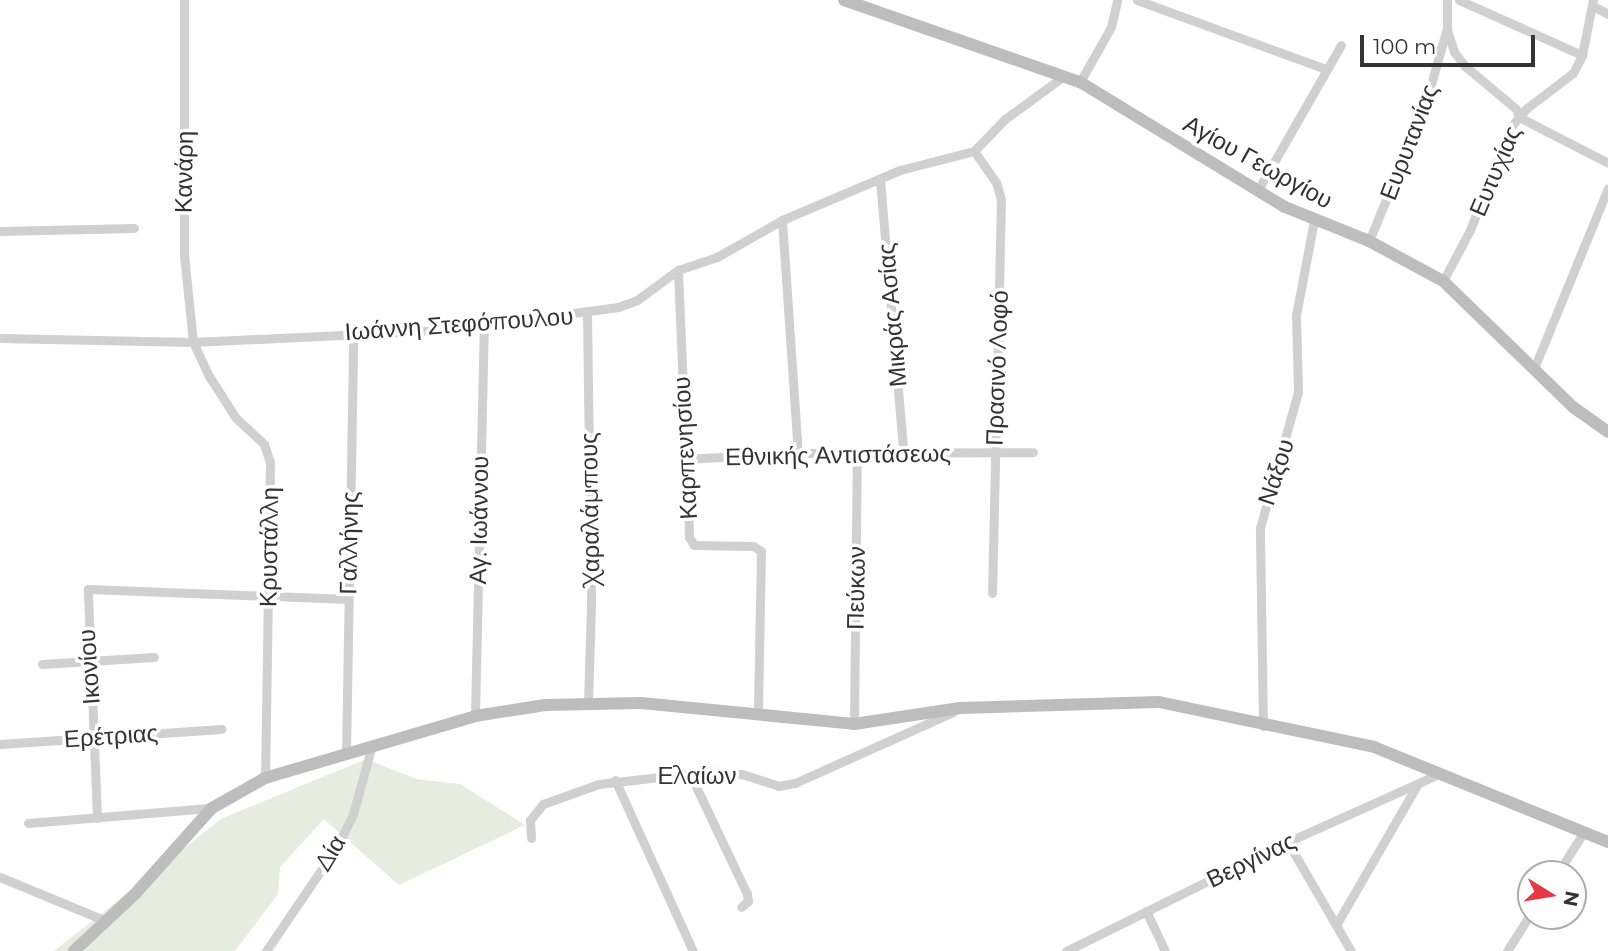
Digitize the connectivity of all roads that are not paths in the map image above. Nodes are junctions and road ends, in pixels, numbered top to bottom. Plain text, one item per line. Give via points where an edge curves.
1 (184, 0) edge
2 (844, 0) edge
3 (1117, 0) edge
4 (1137, 0) edge
5 (1447, 0) edge
6 (1459, 0) edge
7 (1593, 3) edge
8 (1608, 14) edge
9 (1447, 28) junction
10 (1341, 45) dead end
11 (1582, 55) junction
12 (1326, 69) junction
13 (1064, 76) junction
14 (1080, 82) junction
15 (1519, 117) junction
16 (974, 150) junction
17 (1608, 163) edge
18 (880, 180) junction
19 (1608, 188) edge
20 (1258, 190) junction
21 (782, 220) junction
22 (1314, 221) junction
23 (134, 228) dead end
24 (0, 231) edge
25 (1369, 241) junction
26 (678, 270) junction
27 (1443, 281) junction
28 (587, 314) junction
29 (484, 325) junction
30 (353, 333) junction
31 (0, 338) edge
32 (193, 342) junction
33 (1535, 366) junction
34 (1607, 428) edge
35 (903, 451) junction
36 (857, 452) junction
37 (1033, 452) dead end
38 (798, 453) junction
39 (994, 454) junction
40 (684, 459) junction
41 (992, 593) dead end
42 (268, 597) junction
43 (348, 599) junction
44 (154, 657) dead end
45 (87, 662) junction
46 (43, 664) dead end
47 (588, 704) junction
48 (960, 708) junction
49 (758, 713) junction
50 (475, 716) junction
51 (854, 724) junction
52 (1263, 726) junction
53 (222, 729) dead end
54 (94, 736) junction
55 (0, 744) edge
56 (372, 745) junction
57 (346, 753) junction
58 (690, 774) junction
59 (1439, 774) junction
60 (265, 778) junction
61 (615, 780) junction
62 (1417, 785) junction
63 (212, 808) junction
64 (97, 818) junction
65 (28, 823) dead end
66 (1584, 832) junction
67 (531, 838) dead end
68 (1287, 841) junction
69 (1608, 842) edge
70 (1565, 860) edge
71 (0, 877) edge
72 (741, 907) dead end
73 (1146, 911) junction
74 (106, 921) junction
75 (1336, 925) junction
76 (1520, 930) edge
77 (74, 951) edge
78 (266, 951) edge
79 (694, 951) edge
80 (1066, 951) edge
81 (1165, 951) edge
82 (1351, 951) edge
83 (1507, 951) edge

1 - 32 street, Κανάρη via 184,255
2 - 13 main road, Αγίου Γεωργίου
3 - 14 street via 1111,27
4 - 12 street
5 - 9 street, Ευρυτανίας
6 - 11 street
7 - 8 street
7 - 11 street, Ευτυχίας
9 - 15 street via 1454,52 1465,66 1509,102
9 - 25 street, Ευρυτανίας via 1426,102
10 - 12 street
11 - 15 street, Ευτυχίας via 1573,73
12 - 20 street
13 - 14 main road, Αγίου Γεωργίου
13 - 16 street, Ιωάννη Στεφόπουλου via 1005,119
14 - 20 main road, Αγίου Γεωργίου
15 - 17 street
15 - 27 street, Ευτυχίας
16 - 18 street, Ιωάννη Στεφόπουλου
16 - 39 street, Πρασινό Λοφό via 996,182 1001,199
18 - 21 street, Ιωάννη Στεφόπουλου
18 - 35 street, Μικράς Ασίας
19 - 33 street
20 - 22 main road, Αγίου Γεωργίου
21 - 26 street, Ιωάννη Στεφόπουλου via 717,257
21 - 38 street
22 - 25 main road, Αγίου Γεωργίου
22 - 52 street, Νάξου via 1296,315 1297,392 1260,528
23 - 24 street
25 - 27 main road, Αγίου Γεωργίου
26 - 28 street, Ιωάννη Στεφόπουλου via 636,300
26 - 40 street, Καρπενησίου
27 - 33 main road, Αγίου Γεωργίου
28 - 29 street, Ιωάννη Στεφόπουλου
28 - 47 street, Χαραλάμπους
29 - 30 street, Ιωάννη Στεφόπουλου
29 - 50 street, Αγ. Ιωάννου
30 - 32 street, Ιωάννη Στεφόπουλου
30 - 43 street, Γαλλήνης
31 - 32 street, Ιωάννη Στεφόπουλου
32 - 42 street, Κρυστάλλη via 236,418 264,444 270,461
33 - 34 main road, Αγίου Γεωργίου via 1573,407
35 - 36 street, Εθνικής Αντιστάσεως
35 - 39 street, Εθνικής Αντιστάσεως
36 - 38 street, Εθνικής Αντιστάσεως
36 - 51 street, Πεύκων
37 - 39 street, Εθνικής Αντιστάσεως
38 - 40 street, Εθνικής Αντιστάσεως
39 - 41 street, Πρασινό Λοφό
40 - 49 street, Καρπενησίου via 690,540 697,545 756,547 761,562
42 - 43 street
42 - 45 street, Ικονίου via 94,587 85,599
42 - 60 street, Κρυστάλλη
43 - 57 street, Γαλλήνης
44 - 45 street
45 - 46 street
45 - 54 street, Ικονίου
47 - 49 main road
47 - 50 main road via 521,707
48 - 51 main road
48 - 52 main road via 1159,702
48 - 58 street, Ελαίων via 795,783 778,786 727,772
49 - 51 main road
50 - 56 main road
52 - 59 main road via 1374,747
53 - 54 street, Ερέτριας
54 - 55 street, Ερέτριας
54 - 64 street, Ικονίου
56 - 57 main road
56 - 78 street, Δία via 352,814 336,848
57 - 60 main road
58 - 61 street, Ελαίων
58 - 72 street via 747,894 748,901
59 - 62 street, Βεργίνας
59 - 66 main road
60 - 63 main road
61 - 67 street, Ελαίων via 542,804 530,820
61 - 79 street
62 - 68 street, Βεργίνας
62 - 75 street
63 - 64 street
63 - 74 main road
64 - 65 street
66 - 69 main road
66 - 70 street
68 - 73 street, Βεργίνας
68 - 75 street
71 - 74 street
73 - 80 street, Βεργίνας
73 - 81 street
74 - 77 main road
75 - 82 street
76 - 83 street

